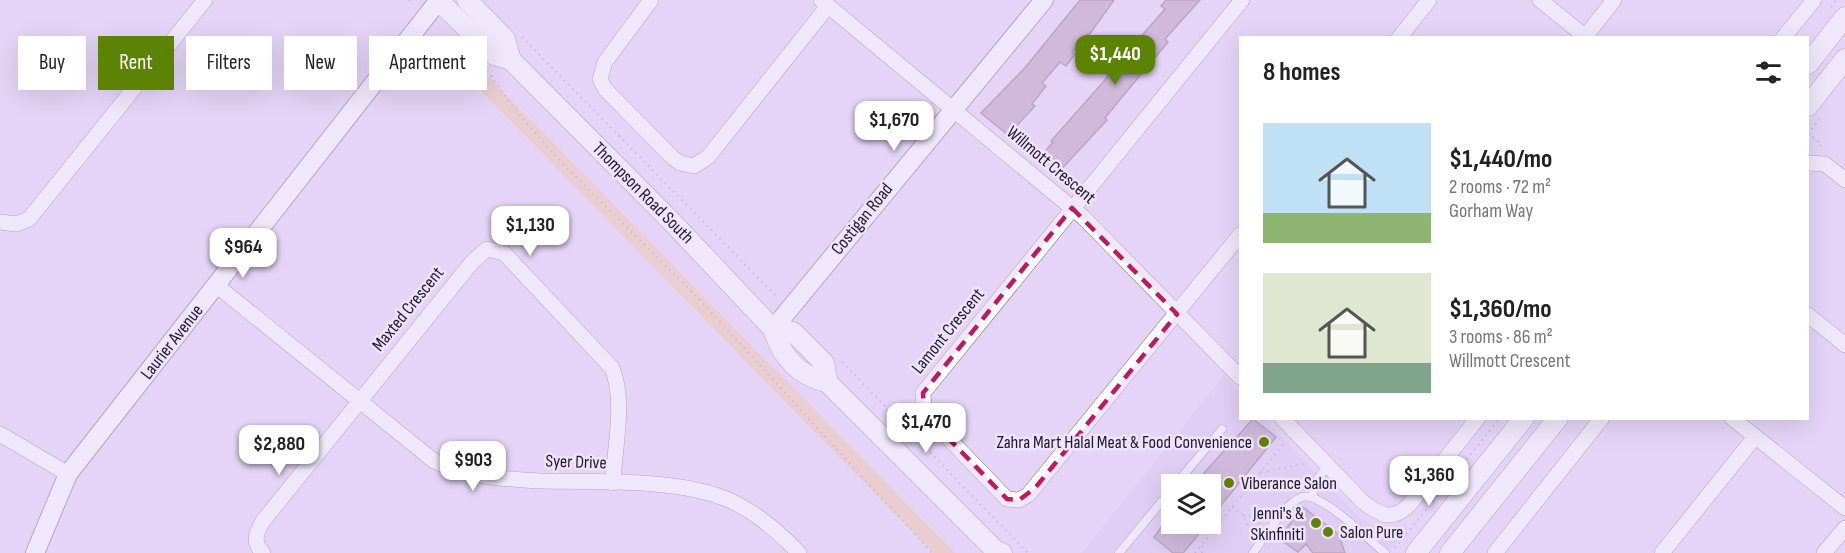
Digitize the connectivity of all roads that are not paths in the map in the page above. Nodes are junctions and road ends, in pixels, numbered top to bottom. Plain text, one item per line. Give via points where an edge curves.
1 (205, 0) edge
2 (439, 0) edge
3 (467, 0) edge
4 (651, 0) edge
5 (1044, 0) edge
6 (1242, 0) edge
7 (1429, 0) edge
8 (1540, 0) edge
9 (1614, 0) edge
10 (1814, 0) edge
11 (824, 3) edge
12 (1845, 17) edge
13 (1401, 36) edge
14 (1585, 36) edge
15 (1587, 36) edge
16 (1785, 36) edge
17 (1845, 58) edge
18 (511, 60) junction
19 (1809, 63) edge
20 (1809, 104) edge
21 (953, 109) junction
22 (1813, 163) edge
23 (1845, 180) edge
24 (1072, 208) junction
25 (0, 222) edge
26 (1239, 236) edge
27 (216, 285) junction
28 (1178, 314) junction
29 (1809, 316) edge
30 (773, 329) junction
31 (1845, 345) edge
32 (1239, 376) edge
33 (358, 400) junction
34 (1284, 420) edge
35 (1476, 420) edge
36 (1522, 420) edge
37 (1556, 420) edge
38 (1600, 420) edge
39 (1734, 420) edge
40 (1222, 429) dead end
41 (0, 434) edge
42 (1755, 437) junction
43 (1329, 466) junction
44 (68, 474) junction
45 (1184, 474) edge
46 (613, 483) junction
47 (1312, 496) junction
48 (1161, 502) edge
49 (1845, 508) edge
50 (1845, 528) edge
51 (35, 553) edge
52 (263, 553) edge
53 (799, 553) edge
54 (999, 553) edge
55 (1119, 553) edge
56 (1253, 553) edge
57 (1385, 553) edge
58 (1416, 553) edge
59 (1450, 553) edge
60 (1495, 553) edge
61 (1662, 553) edge
62 (1824, 553) edge

1 - 25 street via 29,219 16,224
2 - 18 main road, Thompson Road South via 494,56
2 - 27 street, Laurier Avenue
3 - 18 main road, Thompson Road South via 505,39
4 - 11 street via 605,62 600,79 605,89 673,158 694,166 708,158
5 - 21 street, Costigan Road
6 - 24 street
7 - 13 street
8 - 14 street
9 - 15 street
10 - 16 street
11 - 21 street, Willmott Crescent
12 - 19 main road
17 - 20 main road
18 - 30 main road, Thompson Road South
21 - 24 street, Willmott Crescent
21 - 30 street, Costigan Road
22 - 23 street
24 - 28 street, Willmott Crescent
24 - 28 street, Lamont Crescent via 921,400 924,413 1007,499 1019,500 1028,495
26 - 28 street
27 - 33 street, Syer Drive
27 - 44 street, Laurier Avenue
28 - 32 street, Willmott Crescent
29 - 31 street
30 - 54 main road, Thompson Road South via 793,332 824,363 828,383
33 - 46 street, Syer Drive via 434,460 454,470 503,479
33 - 46 street, Maxted Crescent via 480,252 499,250 612,368 617,396
33 - 52 street via 263,521 255,542
34 - 43 street
35 - 43 street via 1409,505 1395,516 1374,511
36 - 58 main road
37 - 59 main road
38 - 60 street
39 - 42 street
40 - 45 lane
41 - 44 street
42 - 49 street
42 - 61 street
43 - 47 lane via 1318,478
44 - 51 street, Laurier Avenue
46 - 53 street, Syer Drive via 678,488 730,500 773,527
47 - 56 lane via 1291,504
47 - 57 lane
48 - 55 lane
50 - 62 street

